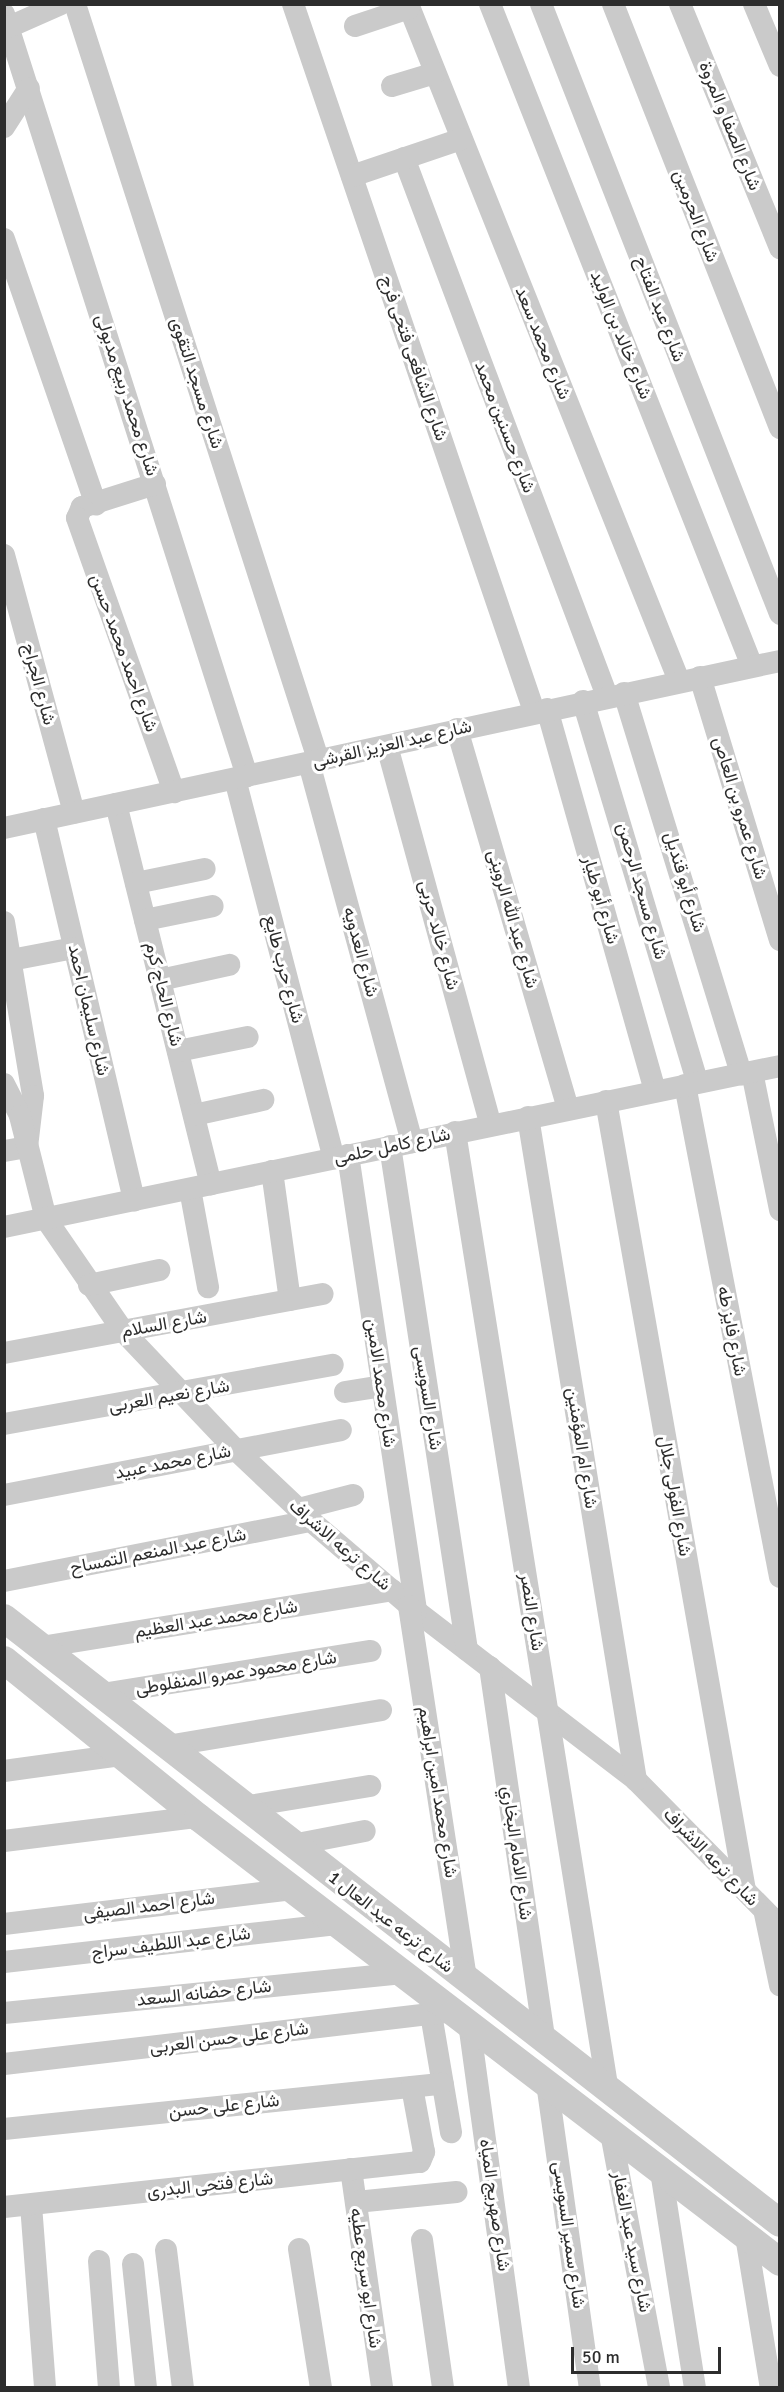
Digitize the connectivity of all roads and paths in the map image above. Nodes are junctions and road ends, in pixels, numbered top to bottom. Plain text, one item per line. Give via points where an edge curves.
1 (61, 4) edge
2 (75, 4) edge
3 (293, 4) edge
4 (490, 4) edge
5 (541, 4) edge
6 (613, 4) edge
7 (681, 4) edge
8 (754, 4) edge
9 (409, 6) edge
10 (7, 20) edge
11 (355, 26) dead end
12 (780, 66) edge
13 (435, 74) junction
14 (392, 86) dead end
15 (29, 88) junction
16 (4, 127) edge
17 (461, 139) junction
18 (404, 158) junction
19 (352, 176) junction
20 (4, 239) edge
21 (780, 248) edge
22 (780, 428) edge
23 (155, 484) junction
24 (87, 508) junction
25 (4, 555) edge
26 (780, 614) edge
27 (780, 661) edge
28 (752, 666) junction
29 (689, 679) junction
30 (615, 694) junction
31 (584, 701) junction
32 (541, 710) junction
33 (457, 729) junction
34 (387, 746) junction
35 (314, 762) junction
36 (241, 778) junction
37 (174, 792) junction
38 (116, 804) junction
39 (74, 813) junction
40 (44, 819) junction
41 (4, 828) edge
42 (206, 869) dead end
43 (136, 883) junction
44 (213, 906) dead end
45 (145, 920) junction
46 (4, 922) edge
47 (780, 940) edge
48 (74, 948) junction
49 (11, 960) junction
50 (229, 965) dead end
51 (160, 980) junction
52 (248, 1037) dead end
53 (178, 1051) junction
54 (780, 1066) edge
55 (746, 1073) junction
56 (4, 1084) edge
57 (691, 1084) junction
58 (655, 1091) junction
59 (263, 1100) dead end
60 (606, 1101) junction
61 (568, 1109) junction
62 (194, 1114) junction
63 (528, 1117) junction
64 (491, 1125) junction
65 (455, 1132) junction
66 (412, 1142) junction
67 (390, 1146) junction
68 (27, 1147) junction
69 (4, 1151) edge
70 (341, 1157) junction
71 (272, 1171) junction
72 (201, 1187) junction
73 (134, 1201) junction
74 (780, 1210) edge
75 (46, 1219) junction
76 (4, 1227) edge
77 (159, 1270) dead end
78 (90, 1285) junction
79 (208, 1287) dead end
80 (323, 1294) dead end
81 (290, 1300) junction
82 (123, 1331) junction
83 (4, 1353) edge
84 (333, 1365) dead end
85 (381, 1386) junction
86 (345, 1392) dead end
87 (182, 1394) junction
88 (4, 1424) edge
89 (341, 1430) dead end
90 (236, 1450) junction
91 (4, 1495) edge
92 (353, 1496) dead end
93 (305, 1515) junction
94 (780, 1577) edge
95 (4, 1581) edge
96 (392, 1590) junction
97 (413, 1608) junction
98 (4, 1618) edge
99 (41, 1647) junction
100 (467, 1650) junction
101 (370, 1651) dead end
102 (4, 1660) edge
103 (490, 1667) junction
104 (16, 1680) edge
105 (102, 1694) junction
106 (381, 1710) dead end
107 (549, 1712) junction
108 (167, 1746) junction
109 (121, 1755) junction
110 (4, 1771) edge
111 (636, 1780) junction
112 (370, 1786) dead end
113 (243, 1807) junction
114 (198, 1817) junction
115 (365, 1832) dead end
116 (4, 1841) edge
117 (292, 1845) junction
118 (292, 1889) junction
119 (745, 1890) junction
120 (772, 1920) edge
121 (4, 1924) edge
122 (337, 1924) junction
123 (4, 1962) edge
124 (404, 1974) junction
125 (466, 1979) junction
126 (780, 1985) edge
127 (4, 2013) edge
128 (451, 2016) junction
129 (544, 2039) junction
130 (4, 2064) edge
131 (584, 2072) junction
132 (442, 2084) junction
133 (412, 2087) junction
134 (556, 2090) junction
135 (608, 2092) junction
136 (4, 2129) edge
137 (450, 2132) dead end
138 (611, 2133) junction
139 (351, 2169) junction
140 (661, 2171) junction
141 (457, 2192) dead end
142 (356, 2202) junction
143 (31, 2205) junction
144 (4, 2207) edge
145 (780, 2223) edge
146 (746, 2236) junction
147 (422, 2240) dead end
148 (299, 2249) dead end
149 (166, 2250) dead end
150 (99, 2261) dead end
151 (780, 2262) edge
152 (133, 2264) dead end
153 (45, 2388) edge
154 (109, 2388) edge
155 (146, 2388) edge
156 (183, 2388) edge
157 (321, 2388) edge
158 (382, 2388) edge
159 (443, 2388) edge
160 (519, 2388) edge
161 (590, 2388) edge
162 (659, 2388) edge
163 (695, 2388) edge
164 (771, 2388) edge

1 - 10 street
2 - 35 street, شارع مسجد التقوى
3 - 19 street, شارع الشافعى فتحى فرج
4 - 28 street, شارع خالد بن الوليد
5 - 26 street, شارع عبد الفتاح
6 - 22 street, شارع الحرمين
7 - 21 street, شارع الصفا و المروة
8 - 12 street
9 - 11 street
9 - 13 street, شارع محمد سعد
10 - 15 street, شارع محمد ربيع مدبولى
13 - 14 street
13 - 17 street, شارع محمد سعد
15 - 16 street
15 - 23 street, شارع محمد ربيع مدبولى
17 - 18 street
17 - 29 street, شارع محمد سعد
18 - 19 street
18 - 30 street, شارع حسنين محمد
19 - 32 street, شارع الشافعى فتحى فرج
20 - 24 street, شارع احمد محمد حسن
23 - 24 street
23 - 36 street, شارع محمد ربيع مدبولى
24 - 37 street, شارع احمد محمد حسن
25 - 39 street, شارع الجراج
27 - 28 street, شارع عبد العزيز القرشى
28 - 29 street, شارع عبد العزيز القرشى
29 - 30 street, شارع عبد العزيز القرشى
29 - 47 street, شارع عمرو بن العاص
30 - 31 street, شارع عبد العزيز القرشى
30 - 55 street, شارع أبو قنديل
31 - 32 street, شارع عبد العزيز القرشى
31 - 57 street, شارع مسجد الرحمن
32 - 33 street, شارع عبد العزيز القرشى
32 - 58 street, شارع أبو طيار
33 - 34 street, شارع عبد العزيز القرشى
33 - 61 street, شارع عبد الله الروينى
34 - 35 street, شارع عبد العزيز القرشى
34 - 64 street, شارع خالد حربى
35 - 36 street, شارع عبد العزيز القرشى
35 - 66 street, شارع العدويه
36 - 37 street, شارع عبد العزيز القرشى
36 - 70 street, شارع حرب طايع
37 - 38 street, شارع عبد العزيز القرشى
38 - 39 street, شارع عبد العزيز القرشى
38 - 43 street, شارع الحاج كرم
39 - 40 street, شارع عبد العزيز القرشى
40 - 41 street, شارع عبد العزيز القرشى
40 - 48 street, شارع سليمان احمد
42 - 43 street
43 - 45 street, شارع الحاج كرم
44 - 45 street
45 - 51 street, شارع الحاج كرم
46 - 49 street
48 - 49 street
48 - 73 street, شارع سليمان احمد
49 - 68 street via 31,1070 33,1096
50 - 51 street
51 - 53 street, شارع الحاج كرم
52 - 53 street
53 - 62 street, شارع الحاج كرم
54 - 55 street, شارع كامل حلمى
55 - 57 street, شارع كامل حلمى
55 - 74 street, شارع أبو قنديل
56 - 68 street, شارع ترعه الاشراف via 20,1116
57 - 58 street, شارع كامل حلمى
57 - 94 street, شارع فايز طه
58 - 60 street, شارع كامل حلمى
59 - 62 street
60 - 61 street, شارع كامل حلمى
60 - 119 street, شارع الفولى جلال
61 - 63 street, شارع كامل حلمى
62 - 72 street, شارع الحاج كرم
63 - 64 street, شارع كامل حلمى
63 - 111 street, شارع ام المؤمنين
64 - 65 street, شارع كامل حلمى
65 - 66 street, شارع كامل حلمى
65 - 107 street, شارع النصر
66 - 67 street, شارع كامل حلمى
67 - 70 street, شارع كامل حلمى
67 - 100 street, شارع السويسى
68 - 69 street
68 - 75 street, شارع ترعه الاشراف
70 - 71 street, شارع كامل حلمى
70 - 85 street, شارع محمد الامين
71 - 72 street, شارع كامل حلمى
71 - 81 street
72 - 73 street, شارع كامل حلمى
72 - 79 street, شارع الحاج كرم
73 - 75 street, شارع كامل حلمى
75 - 76 street, شارع كامل حلمى
75 - 78 street, شارع ترعه الاشراف
77 - 78 street
78 - 82 street, شارع ترعه الاشراف
80 - 81 street, شارع السلام
81 - 82 street, شارع السلام
82 - 83 street, شارع السلام
82 - 87 street, شارع ترعه الاشراف
84 - 87 street, شارع نعيم العربى
85 - 86 street
85 - 97 street, شارع محمد الامين
87 - 88 street, شارع نعيم العربى
87 - 90 street, شارع ترعه الاشراف
89 - 90 street, شارع محمد عبيد
90 - 91 street, شارع محمد عبيد
90 - 93 street, شارع ترعه الاشراف
92 - 93 street, شارع عبد المنعم التمساح
93 - 95 street, شارع عبد المنعم التمساح
93 - 96 street, شارع ترعه الاشراف
96 - 97 street, شارع ترعه الاشراف
96 - 99 street, شارع محمد عبد العظيم
97 - 100 street, شارع ترعه الاشراف
97 - 125 street, شارع محمد امين ابراهيم
98 - 99 street, شارع ترعه عبد العال 1
99 - 105 street, شارع ترعه عبد العال 1
100 - 103 street, شارع ترعه الاشراف
101 - 105 street, شارع محمود عمرو المنفلوطى
102 - 104 street, شارع ترعه عبد العال 1
103 - 107 street, شارع ترعه الاشراف
103 - 129 street, شارع الامام البخاري
104 - 109 street, شارع ترعه عبد العال 1
105 - 108 street, شارع ترعه عبد العال 1
106 - 108 street
107 - 111 street, شارع ترعه الاشراف
107 - 135 street, شارع النصر
108 - 113 street, شارع ترعه عبد العال 1
109 - 110 street
109 - 114 street, شارع ترعه عبد العال 1
111 - 119 street, شارع ترعه الاشراف
112 - 113 street
113 - 117 street, شارع ترعه عبد العال 1
114 - 116 street
114 - 118 street, شارع ترعه عبد العال 1
115 - 117 street
117 - 125 street, شارع ترعه عبد العال 1
118 - 121 street, شارع احمد الصيفى
118 - 122 street, شارع ترعه عبد العال 1
119 - 120 street, شارع ترعه الاشراف
120 - 126 street
122 - 123 street, شارع عبد اللطيف سراج
122 - 124 street, شارع ترعه عبد العال 1
124 - 127 street, شارع حضانه السعد
124 - 128 street, شارع ترعه عبد العال 1
125 - 129 street, شارع ترعه عبد العال 1
128 - 130 street, شارع على حسن العربى
128 - 132 street
128 - 134 street, شارع ترعه عبد العال 1
128 - 160 street, شارع صهريج المياه
129 - 131 street, شارع ترعه عبد العال 1
131 - 134 street
131 - 135 street, شارع ترعه عبد العال 1
132 - 133 street, شارع على حسن
132 - 137 street
133 - 136 street, شارع على حسن
133 - 139 street, شارع فتحى البدرى via 424,2152 416,2163
134 - 138 street, شارع ترعه عبد العال 1
134 - 161 street, شارع سمير السويسى
135 - 145 street, شارع ترعه عبد العال 1
138 - 140 street, شارع ترعه عبد العال 1
138 - 162 street, شارع سيد عبد الغفار
139 - 142 street, شارع ابو سريع عطيه
139 - 143 street, شارع فتحى البدرى
140 - 146 street, شارع ترعه عبد العال 1
140 - 163 street
141 - 142 street
142 - 158 street, شارع ابو سريع عطيه
143 - 144 street, شارع فتحى البدرى
143 - 153 street
146 - 151 street, شارع ترعه عبد العال 1
146 - 164 street
147 - 159 street
148 - 157 street
149 - 156 street
150 - 154 street
152 - 155 street

